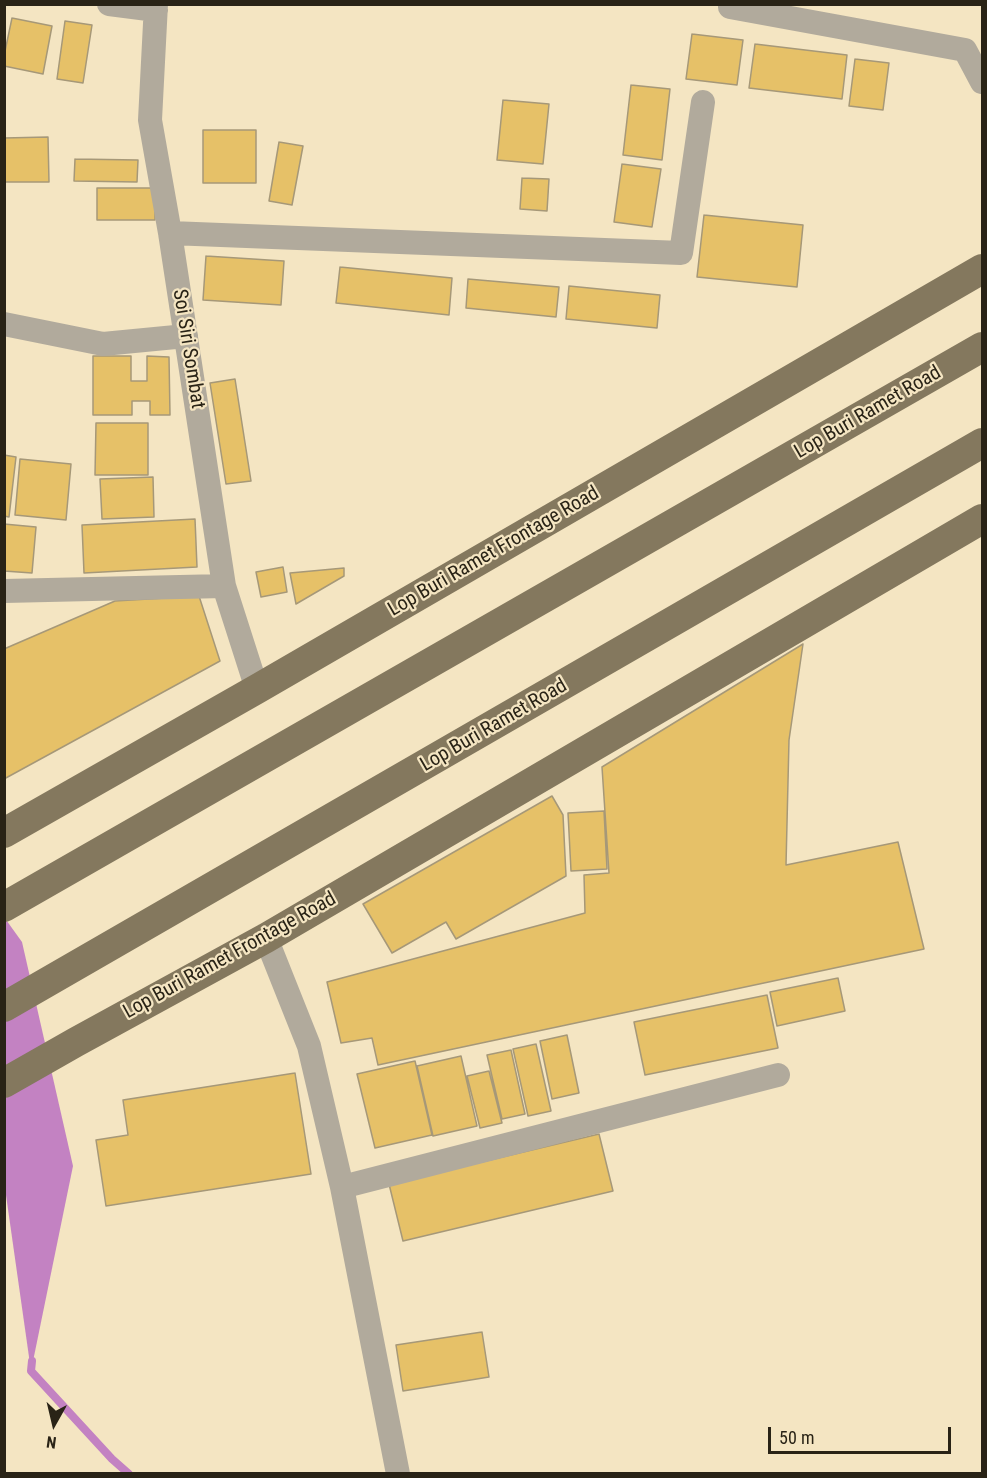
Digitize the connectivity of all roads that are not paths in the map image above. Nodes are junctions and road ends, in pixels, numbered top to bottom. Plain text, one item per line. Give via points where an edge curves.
1 (109, 4) edge
2 (156, 7) edge
3 (730, 7) dead end
4 (982, 82) edge
5 (703, 102) dead end
6 (170, 233) junction
7 (982, 269) edge
8 (4, 324) edge
9 (186, 336) junction
10 (982, 347) edge
11 (982, 443) edge
12 (982, 519) edge
13 (224, 586) junction
14 (4, 591) edge
15 (257, 689) junction
16 (4, 833) edge
17 (15, 902) edge
18 (266, 938) junction
19 (4, 1007) edge
20 (778, 1075) dead end
21 (4, 1083) edge
22 (342, 1187) junction
23 (398, 1473) edge

1 - 2 street
2 - 6 street, Soi Siri Sombat via 150,120
3 - 4 street via 965,50
5 - 6 street via 681,253
6 - 9 street, Soi Siri Sombat
7 - 15 main road, Lop Buri Ramet Frontage Road
8 - 9 street via 103,344
9 - 13 street, Soi Siri Sombat
10 - 17 main road, Lop Buri Ramet Road
11 - 19 main road, Lop Buri Ramet Road
12 - 18 main road, Lop Buri Ramet Frontage Road
13 - 14 street
13 - 15 street, Soi Siri Sombat
15 - 16 main road, Lop Buri Ramet Frontage Road
18 - 21 main road, Lop Buri Ramet Frontage Road
18 - 22 street via 309,1046
20 - 22 street
22 - 23 street

